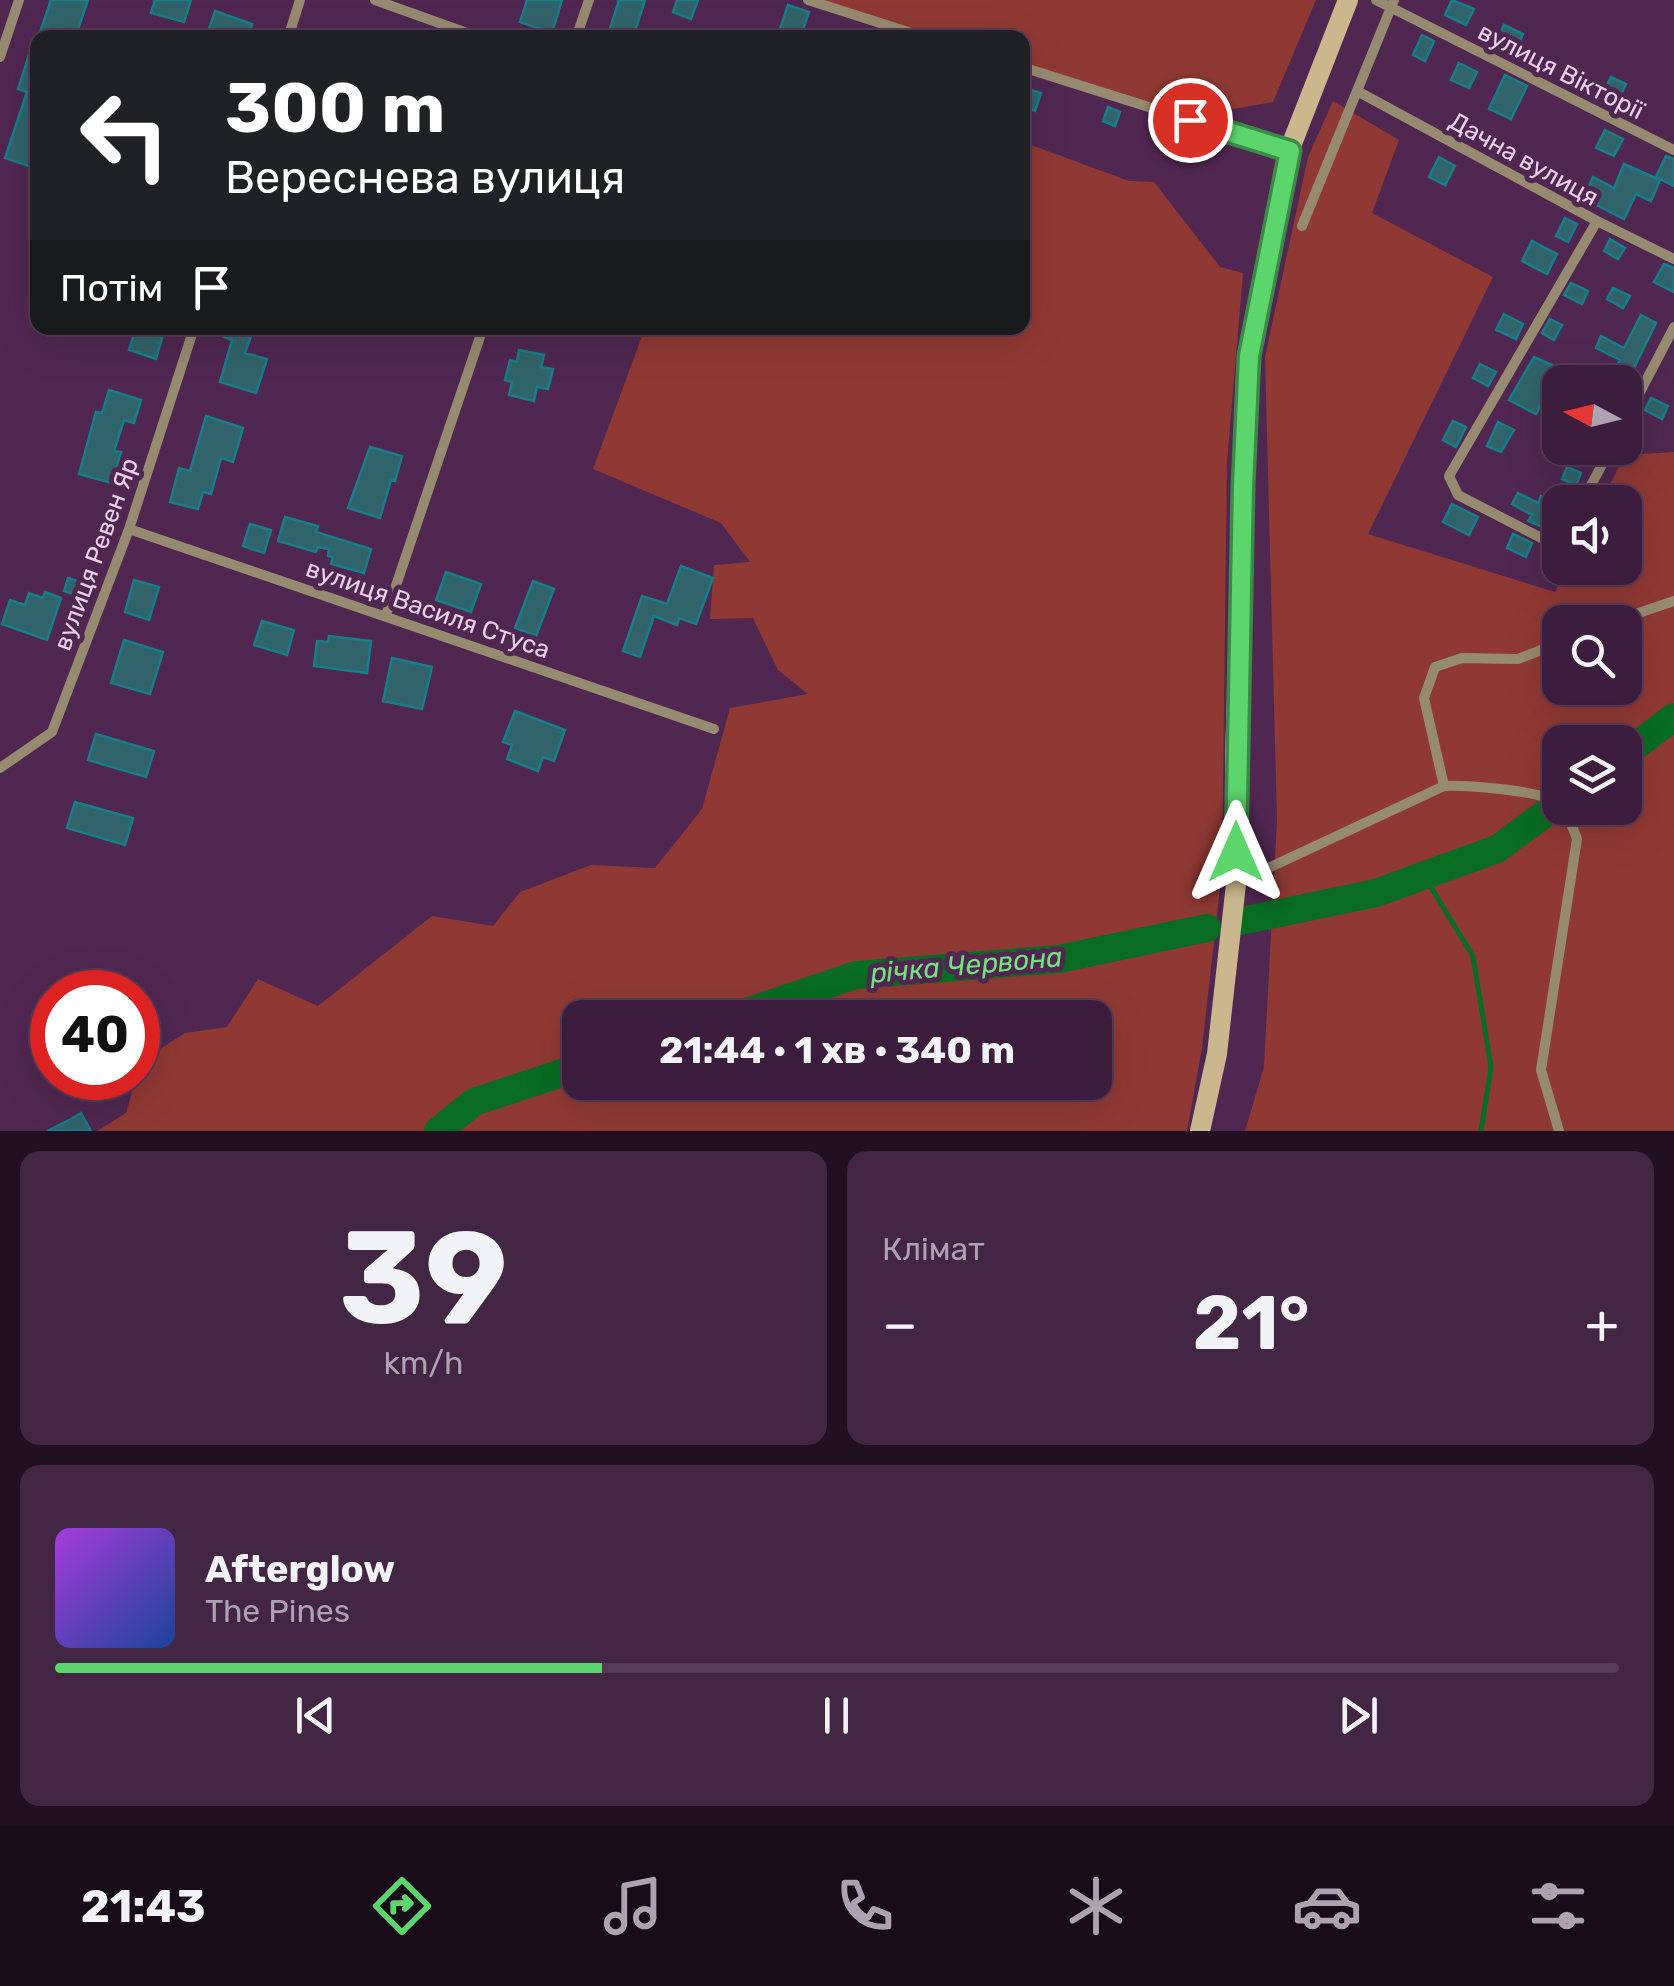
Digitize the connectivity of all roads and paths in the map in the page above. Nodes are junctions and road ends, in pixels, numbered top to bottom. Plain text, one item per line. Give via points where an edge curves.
1 (19, 0) edge
2 (300, 0) edge
3 (375, 0) edge
4 (588, 0) edge
5 (808, 0) edge
6 (1348, 0) edge
7 (1376, 0) edge
8 (1393, 4) edge
9 (291, 30) edge
10 (459, 30) edge
11 (579, 30) edge
12 (902, 30) edge
13 (0, 57) edge
14 (1030, 70) edge
15 (1357, 90) junction
16 (1674, 150) edge
17 (1290, 151) junction
18 (1597, 222) junction
19 (1302, 226) dead end
20 (1674, 259) edge
21 (1674, 327) edge
22 (192, 335) edge
23 (481, 335) edge
24 (1642, 388) edge
25 (129, 529) junction
26 (1542, 538) edge
27 (1674, 601) edge
28 (1642, 612) edge
29 (386, 615) junction
30 (1542, 649) edge
31 (714, 729) dead end
32 (0, 768) edge
33 (1444, 786) junction
34 (1236, 884) junction
35 (1200, 1131) edge
36 (1559, 1131) edge

1 - 13 street
2 - 9 street
3 - 10 street
4 - 11 street
5 - 12 street
6 - 17 street
7 - 8 street, вулиця Вікторії
8 - 15 street
8 - 16 street, вулиця Вікторії
14 - 17 street
15 - 18 street, Дачна вулиця
15 - 19 street
17 - 34 street via 1249,356
18 - 20 street, Дачна вулиця
18 - 26 street via 1450,476 1458,495
21 - 24 street
22 - 25 street, вулиця Ревен Яр
23 - 29 street
25 - 29 street, вулиця Василя Стуса
25 - 32 street, вулиця Ревен Яр via 52,732
27 - 28 street
29 - 31 street, вулиця Василя Стуса
30 - 33 street via 1518,659 1462,658 1435,667 1424,698
33 - 34 street
33 - 36 street via 1470,784 1550,799 1568,814 1577,839 1541,1070
34 - 35 street

